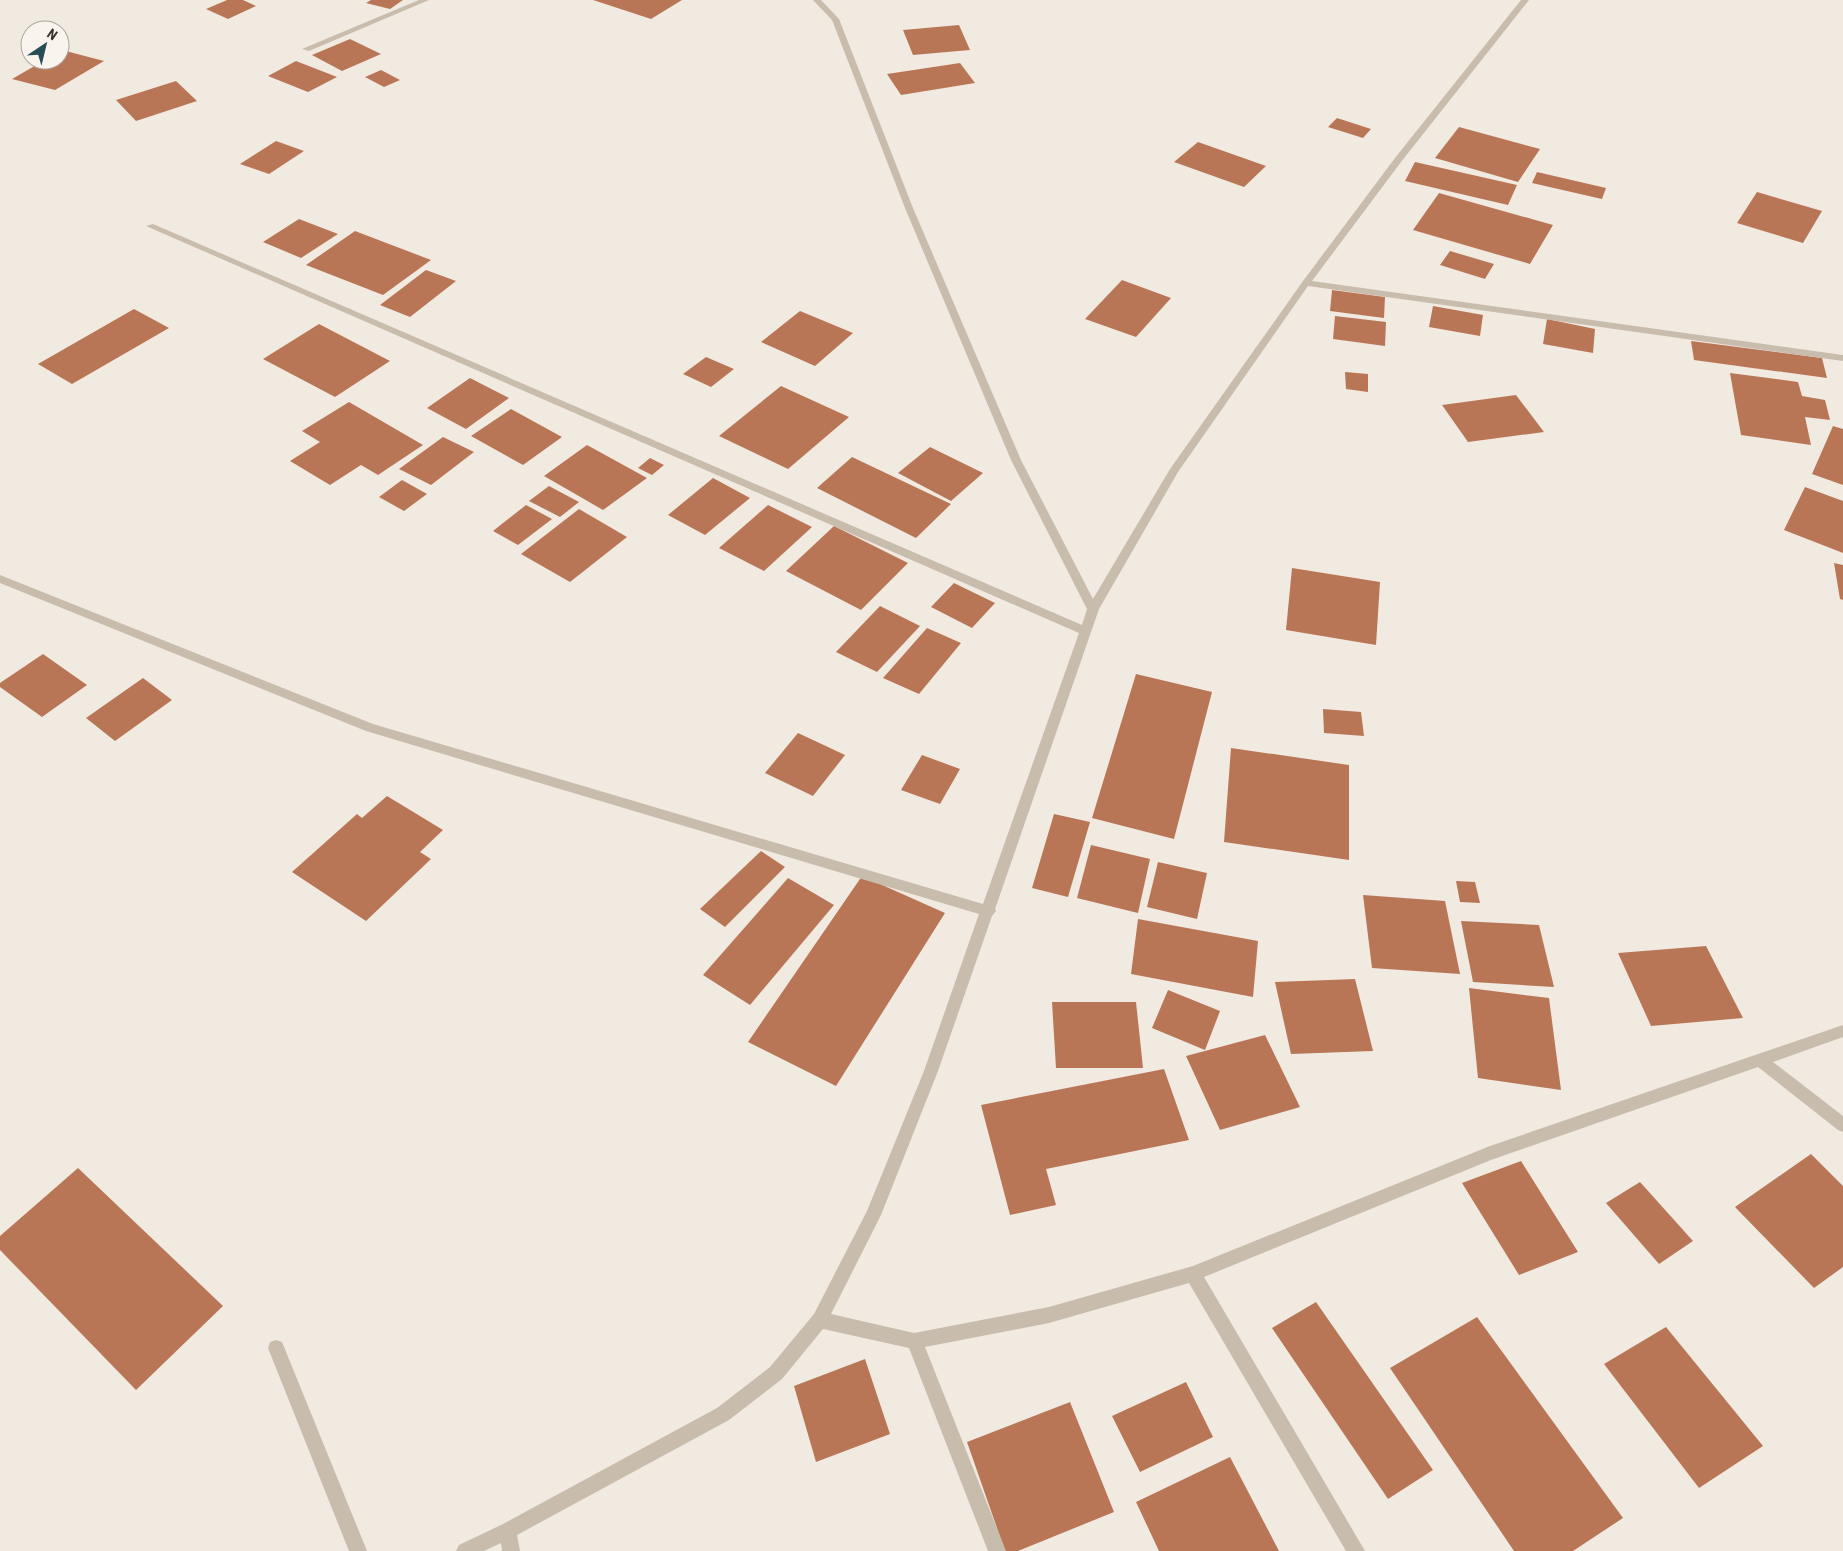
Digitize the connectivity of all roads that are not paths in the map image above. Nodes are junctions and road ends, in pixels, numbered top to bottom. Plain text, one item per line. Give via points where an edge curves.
1 (424, 0) edge
2 (817, 0) edge
3 (1525, 0) edge
4 (306, 49) dead end
5 (150, 226) dead end
6 (1306, 283) junction
7 (1843, 358) edge
8 (0, 580) edge
9 (1093, 609) junction
10 (1085, 631) junction
11 (989, 911) junction
12 (1843, 1031) edge
13 (1760, 1060) junction
14 (1843, 1125) edge
15 (1193, 1274) junction
16 (820, 1320) junction
17 (914, 1341) junction
18 (276, 1348) dead end
19 (507, 1531) junction
20 (358, 1551) edge
21 (464, 1551) edge
22 (511, 1551) edge
23 (997, 1551) edge
24 (1356, 1551) edge

1 - 4 street
2 - 9 street via 835,19 909,208 1016,460
3 - 6 street via 1398,160
5 - 10 street
6 - 7 street
6 - 9 street via 1174,471
8 - 11 street via 370,728
9 - 10 street
10 - 11 street
11 - 16 street via 931,1071 873,1215
12 - 13 street
13 - 14 street
13 - 15 street via 1490,1153
15 - 17 street via 1049,1315
15 - 24 street
16 - 17 street
16 - 19 street via 776,1373 723,1414
17 - 23 street
18 - 20 street
19 - 21 street
19 - 22 street

